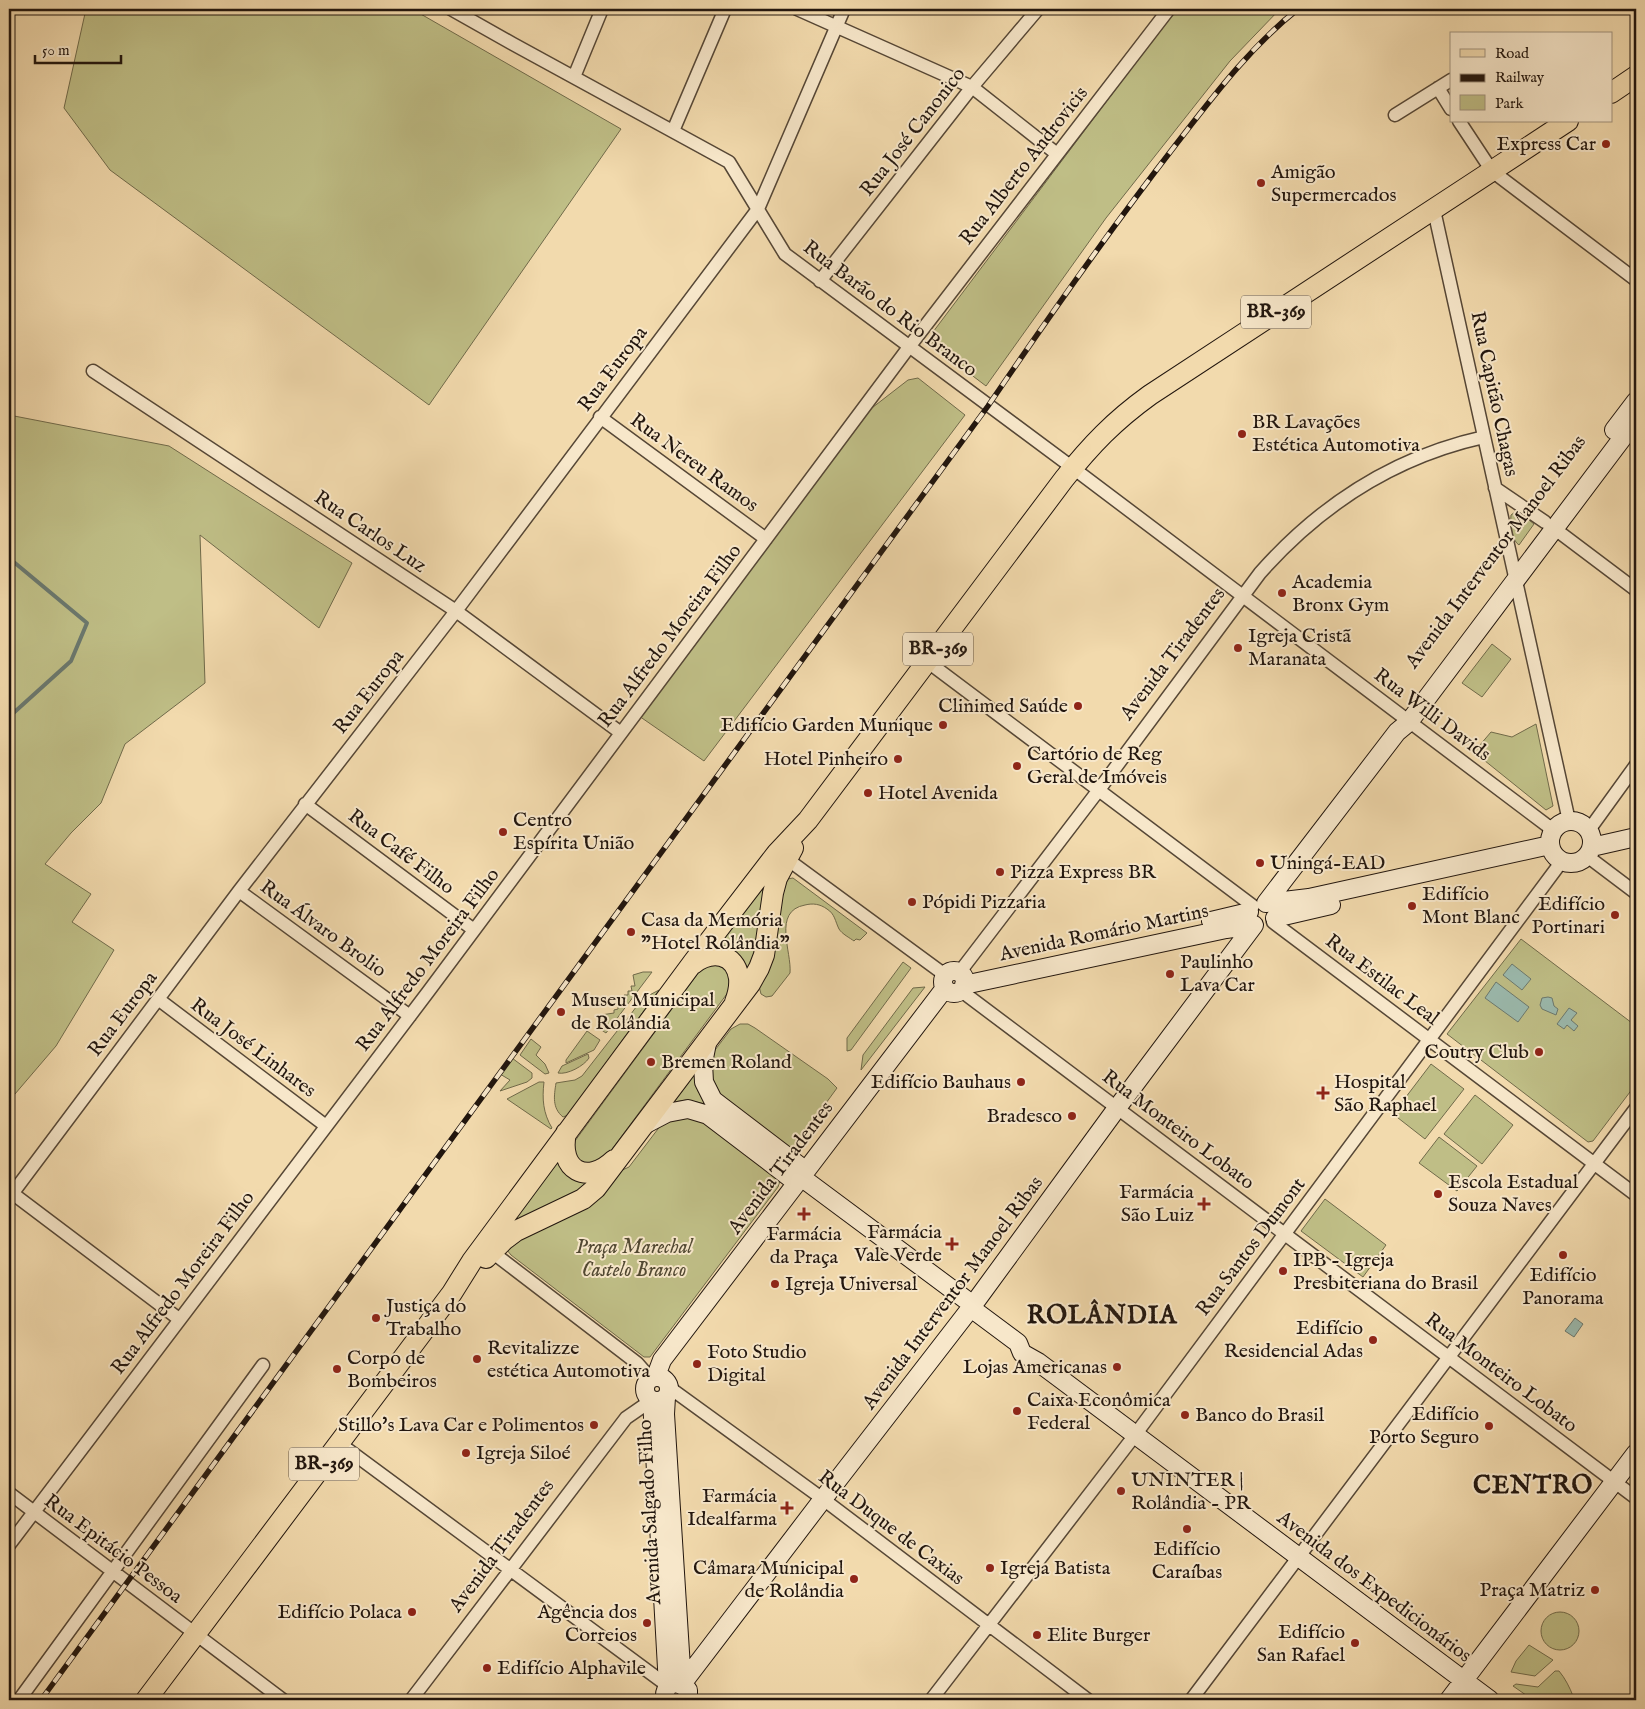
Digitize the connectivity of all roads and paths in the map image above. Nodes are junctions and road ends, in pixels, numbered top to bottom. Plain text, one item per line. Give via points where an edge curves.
1 (452, 9) edge
2 (602, 9) edge
3 (725, 9) edge
4 (797, 9) edge
5 (844, 9) edge
6 (1038, 9) edge
7 (1169, 9) edge
8 (836, 26) junction
9 (1636, 76) edge
10 (574, 77) junction
11 (1450, 81) edge
12 (972, 87) junction
13 (1438, 88) junction
14 (1612, 92) edge
15 (1450, 107) edge
16 (1395, 115) dead end
17 (1460, 122) edge
18 (1567, 122) edge
19 (673, 131) junction
20 (1056, 154) junction
21 (1492, 172) junction
22 (758, 208) junction
23 (1434, 210) junction
24 (820, 280) junction
25 (1636, 280) edge
26 (909, 347) junction
27 (93, 371) dead end
28 (1636, 401) edge
29 (600, 417) junction
30 (1636, 420) edge
31 (1484, 437) junction
32 (1072, 468) junction
33 (1495, 488) junction
34 (1550, 525) junction
35 (766, 539) junction
36 (1515, 574) junction
37 (1636, 590) edge
38 (1242, 597) junction
39 (456, 611) junction
40 (928, 662) junction
41 (1402, 723) junction
42 (621, 733) junction
43 (1636, 765) edge
44 (1098, 791) junction
45 (305, 804) junction
46 (1569, 821) junction
47 (802, 828) junction
48 (1636, 828) edge
49 (1636, 837) edge
50 (1590, 843) junction
51 (1555, 848) junction
52 (787, 859) junction
53 (239, 891) junction
54 (1636, 893) edge
55 (1262, 914) junction
56 (474, 930) junction
57 (690, 966) junction
58 (956, 981) junction
59 (158, 999) junction
60 (735, 1004) junction
61 (410, 1016) junction
62 (1429, 1039) junction
63 (707, 1042) junction
64 (1117, 1108) junction
65 (1636, 1108) edge
66 (646, 1124) junction
67 (326, 1126) junction
68 (566, 1133) junction
69 (632, 1142) junction
70 (1594, 1164) junction
71 (801, 1177) junction
72 (10, 1196) edge
73 (1636, 1196) edge
74 (1284, 1233) junction
75 (492, 1252) junction
76 (452, 1293) junction
77 (972, 1307) junction
78 (179, 1319) junction
79 (1448, 1357) junction
80 (263, 1365) dead end
81 (651, 1380) junction
82 (663, 1395) junction
83 (1137, 1432) junction
84 (339, 1443) junction
85 (1636, 1452) edge
86 (1636, 1468) edge
87 (1618, 1485) junction
88 (9, 1493) edge
89 (1636, 1498) edge
90 (823, 1499) junction
91 (34, 1512) junction
92 (9, 1545) edge
93 (1302, 1553) junction
94 (511, 1569) junction
95 (112, 1572) junction
96 (988, 1625) junction
97 (196, 1634) junction
98 (1470, 1680) junction
99 (676, 1693) edge
100 (18, 1700) edge
101 (146, 1700) edge
102 (283, 1700) edge
103 (412, 1700) edge
104 (931, 1700) edge
105 (1088, 1700) edge
106 (1191, 1700) edge
107 (1449, 1700) edge
108 (1460, 1700) edge
109 (1490, 1700) edge
110 (1506, 1700) edge

1 - 10 street, Rua Barão do Rio Branco
2 - 10 street
3 - 19 street
4 - 8 street
5 - 8 street, Rua Europa
6 - 12 street, Rua José Canonico
7 - 20 street, Rua Alberto Androvicis
8 - 12 street
8 - 22 street, Rua Europa
9 - 14 main road
10 - 19 street, Rua Barão do Rio Branco
11 - 13 street
12 - 20 street
12 - 24 street, Rua José Canonico
13 - 15 street
13 - 16 street
17 - 21 street
18 - 21 main road, BR-369
19 - 22 street, Rua Barão do Rio Branco via 729,162
20 - 26 street, Rua Alberto Androvicis
21 - 23 main road, BR-369
21 - 25 street
22 - 24 street, Rua Barão do Rio Branco via 785,254
22 - 29 street, Rua Europa
23 - 31 street, Rua Capitão Chagas
23 - 32 main road, BR-369 via 1137,405 1106,430
24 - 26 street, Rua Barão do Rio Branco
26 - 32 street, Rua Barão do Rio Branco
26 - 35 street, Rua Alfredo Moreira Filho
27 - 39 street, Rua Carlos Luz
28 - 34 street, Avenida Interventor Manoel Ribas
29 - 35 street, Rua Nereu Ramos
29 - 39 street, Rua Europa
30 - 34 street, Avenida Interventor Manoel Ribas
31 - 33 street, Rua Capitão Chagas
31 - 38 street, Avenida Tiradentes via 1436,449 1350,493 1279,552
32 - 38 street, Rua Willi Davids
32 - 40 main road, BR-369
33 - 34 street
33 - 36 street, Rua Capitão Chagas
34 - 36 street, Avenida Interventor Manoel Ribas
34 - 37 street
35 - 42 street, Rua Alfredo Moreira Filho
36 - 41 street, Avenida Interventor Manoel Ribas
36 - 46 street, Rua Capitão Chagas
38 - 41 street, Rua Willi Davids
38 - 44 street, Avenida Tiradentes
39 - 42 street, Rua Carlos Luz
39 - 45 street, Rua Europa
40 - 44 street, Rua Estilac Leal
40 - 47 main road, BR-369
41 - 51 street, Rua Willi Davids
41 - 55 street, Avenida Interventor Manoel Ribas
42 - 56 street, Rua Alfredo Moreira Filho
43 - 50 street
44 - 55 street, Rua Estilac Leal
44 - 58 street, Avenida Tiradentes
45 - 53 street, Rua Europa
45 - 56 street, Rua Café Filho
46 - 50 street via 1580,823
46 - 51 street via 1563,822
47 - 52 main road, BR-369
47 - 57 main road, BR-369 via 777,853
48 - 50 street
49 - 50 street
50 - 51 street, Avenida Romário Martins via 1575,862
50 - 54 street
51 - 55 street, Avenida Romário Martins via 1399,883 1309,898
51 - 62 street, Rua Santos Dumont
52 - 58 street, Rua Monteiro Lobato
52 - 60 main road, BR-369 via 773,893 764,955
53 - 59 street, Rua Europa
53 - 61 street, Rua Álvaro Brolio
55 - 58 street, Avenida Romário Martins via 1226,929
55 - 62 street, Rua Estilac Leal
55 - 64 street, Avenida Interventor Manoel Ribas
56 - 61 street, Rua Alfredo Moreira Filho
57 - 60 main road via 703,957 713,955 729,960 740,980
57 - 68 main road, BR-369
58 - 64 street, Rua Monteiro Lobato
58 - 71 street, Avenida Tiradentes
59 - 67 street, Rua José Linhares
59 - 72 street, Rua Europa
60 - 63 main road, BR-369
61 - 67 street, Rua Alfredo Moreira Filho
62 - 70 street, Rua Estilac Leal
62 - 74 street, Rua Santos Dumont
63 - 66 main road, BR-369
63 - 71 street, Avenida dos Expedicionários via 704,1082 713,1100
64 - 74 street, Rua Monteiro Lobato
64 - 77 street, Avenida Interventor Manoel Ribas
65 - 70 street
66 - 69 main road, BR-369
66 - 71 street, Avenida dos Expedicionários via 667,1113 688,1109 708,1115
67 - 78 street, Rua Alfredo Moreira Filho
68 - 69 main road via 566,1157 576,1169 589,1173 604,1169
68 - 76 main road, BR-369
69 - 75 main road, BR-369 via 590,1195 516,1231
70 - 73 street, Rua Estilac Leal
70 - 79 street
71 - 77 street, Avenida dos Expedicionários
71 - 81 street, Avenida Tiradentes via 662,1360
72 - 78 street
74 - 79 street, Rua Monteiro Lobato
74 - 83 street, Rua Santos Dumont
75 - 76 main road, BR-369
75 - 81 street via 637,1363
76 - 84 main road, BR-369
77 - 83 street, Avenida dos Expedicionários via 1018,1343 1022,1353
77 - 90 street, Avenida Interventor Manoel Ribas
78 - 91 street, Rua Alfredo Moreira Filho
79 - 87 street, Rua Monteiro Lobato
79 - 93 street
80 - 95 street
81 - 82 street via 662,1377 667,1381
82 - 90 street, Rua Duque de Caxias
82 - 94 street, Avenida Tiradentes via 626,1418
82 - 99 street, Avenida Salgado Filho
83 - 93 street, Avenida dos Expedicionários
83 - 96 street, Rua Santos Dumont
84 - 94 street
84 - 97 main road, BR-369
85 - 87 street
86 - 87 street
87 - 89 street, Rua Monteiro Lobato
87 - 98 street
88 - 91 street, Rua Epitácio Pessoa
90 - 96 street, Rua Duque de Caxias
90 - 99 street, Avenida Interventor Manoel Ribas
91 - 92 street, Rua Alfredo Moreira Filho
91 - 95 street, Rua Epitácio Pessoa
93 - 98 street, Avenida dos Expedicionários
93 - 106 street
94 - 99 street
94 - 103 street, Avenida Tiradentes
95 - 97 street, Rua Epitácio Pessoa
95 - 100 street
96 - 104 street, Rua Santos Dumont
96 - 105 street, Rua Duque de Caxias
97 - 101 main road, BR-369
97 - 102 street, Rua Epitácio Pessoa
98 - 107 street
98 - 108 street
98 - 109 street, Avenida dos Expedicionários
98 - 110 street, Avenida dos Expedicionários

